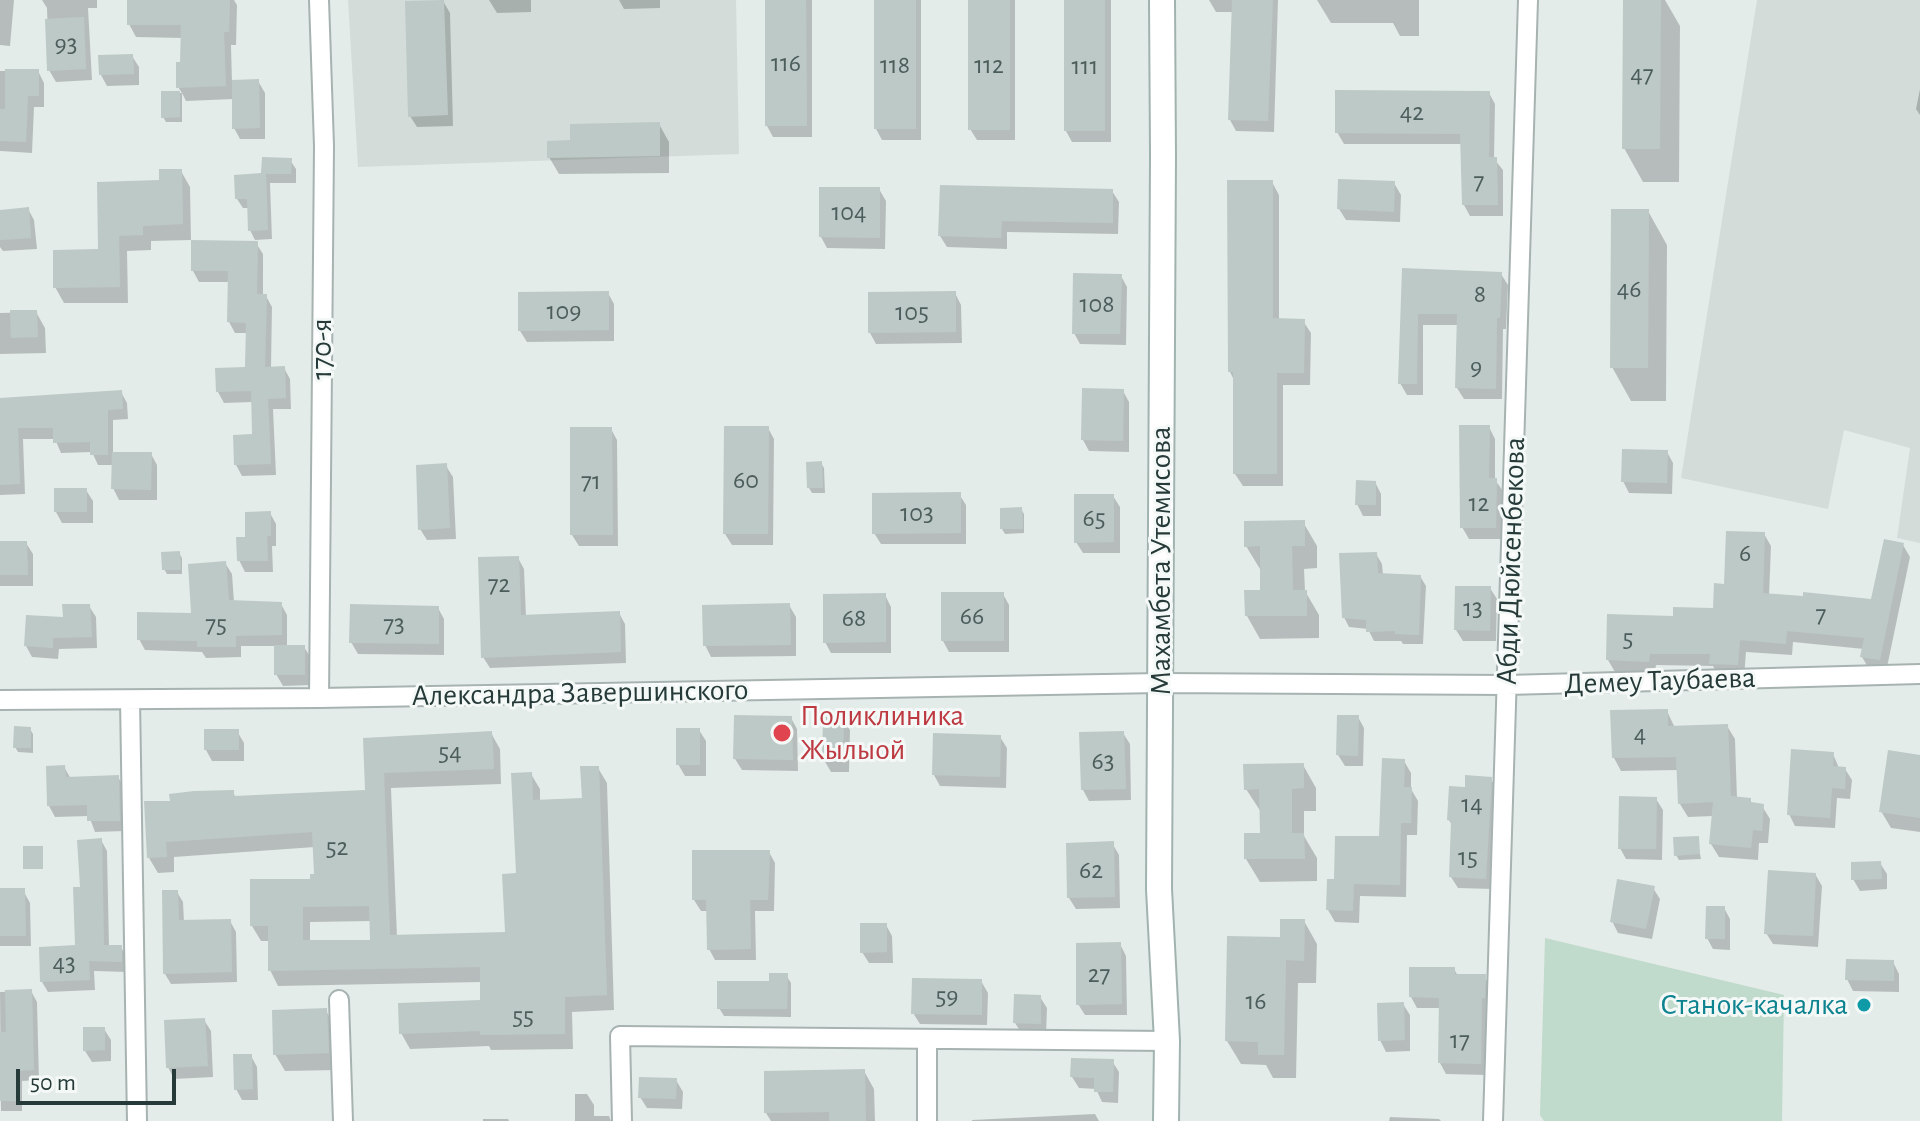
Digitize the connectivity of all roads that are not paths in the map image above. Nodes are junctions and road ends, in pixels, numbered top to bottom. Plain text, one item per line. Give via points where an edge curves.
1 (319, 0) edge
2 (1162, 0) edge
3 (1528, 0) edge
4 (1920, 674) edge
5 (1160, 683) junction
6 (1507, 685) junction
7 (319, 698) junction
8 (0, 700) edge
9 (130, 700) junction
10 (339, 1000) dead end
11 (927, 1040) junction
12 (1167, 1041) junction
13 (137, 1121) edge
14 (343, 1121) edge
15 (622, 1121) edge
16 (927, 1121) edge
17 (1166, 1121) edge
18 (1493, 1121) edge

1 - 7 street, 170-я via 324,146
2 - 5 street, Махамбета Утемисова
3 - 6 street, Абди Дюйсенбекова
4 - 6 street, Демеу Таубаева
5 - 6 street, Демеу Таубаева
5 - 7 street, Александра Завершинского
5 - 12 street, Махамбета Утемисова via 1159,889
6 - 18 street, Абди Дюйсенбекова
7 - 9 street, Александра Завершинского
8 - 9 street, Александра Завершинского
9 - 13 street
10 - 14 street
11 - 12 street
11 - 15 street via 620,1036
11 - 16 street
12 - 17 street, Махамбета Утемисова

